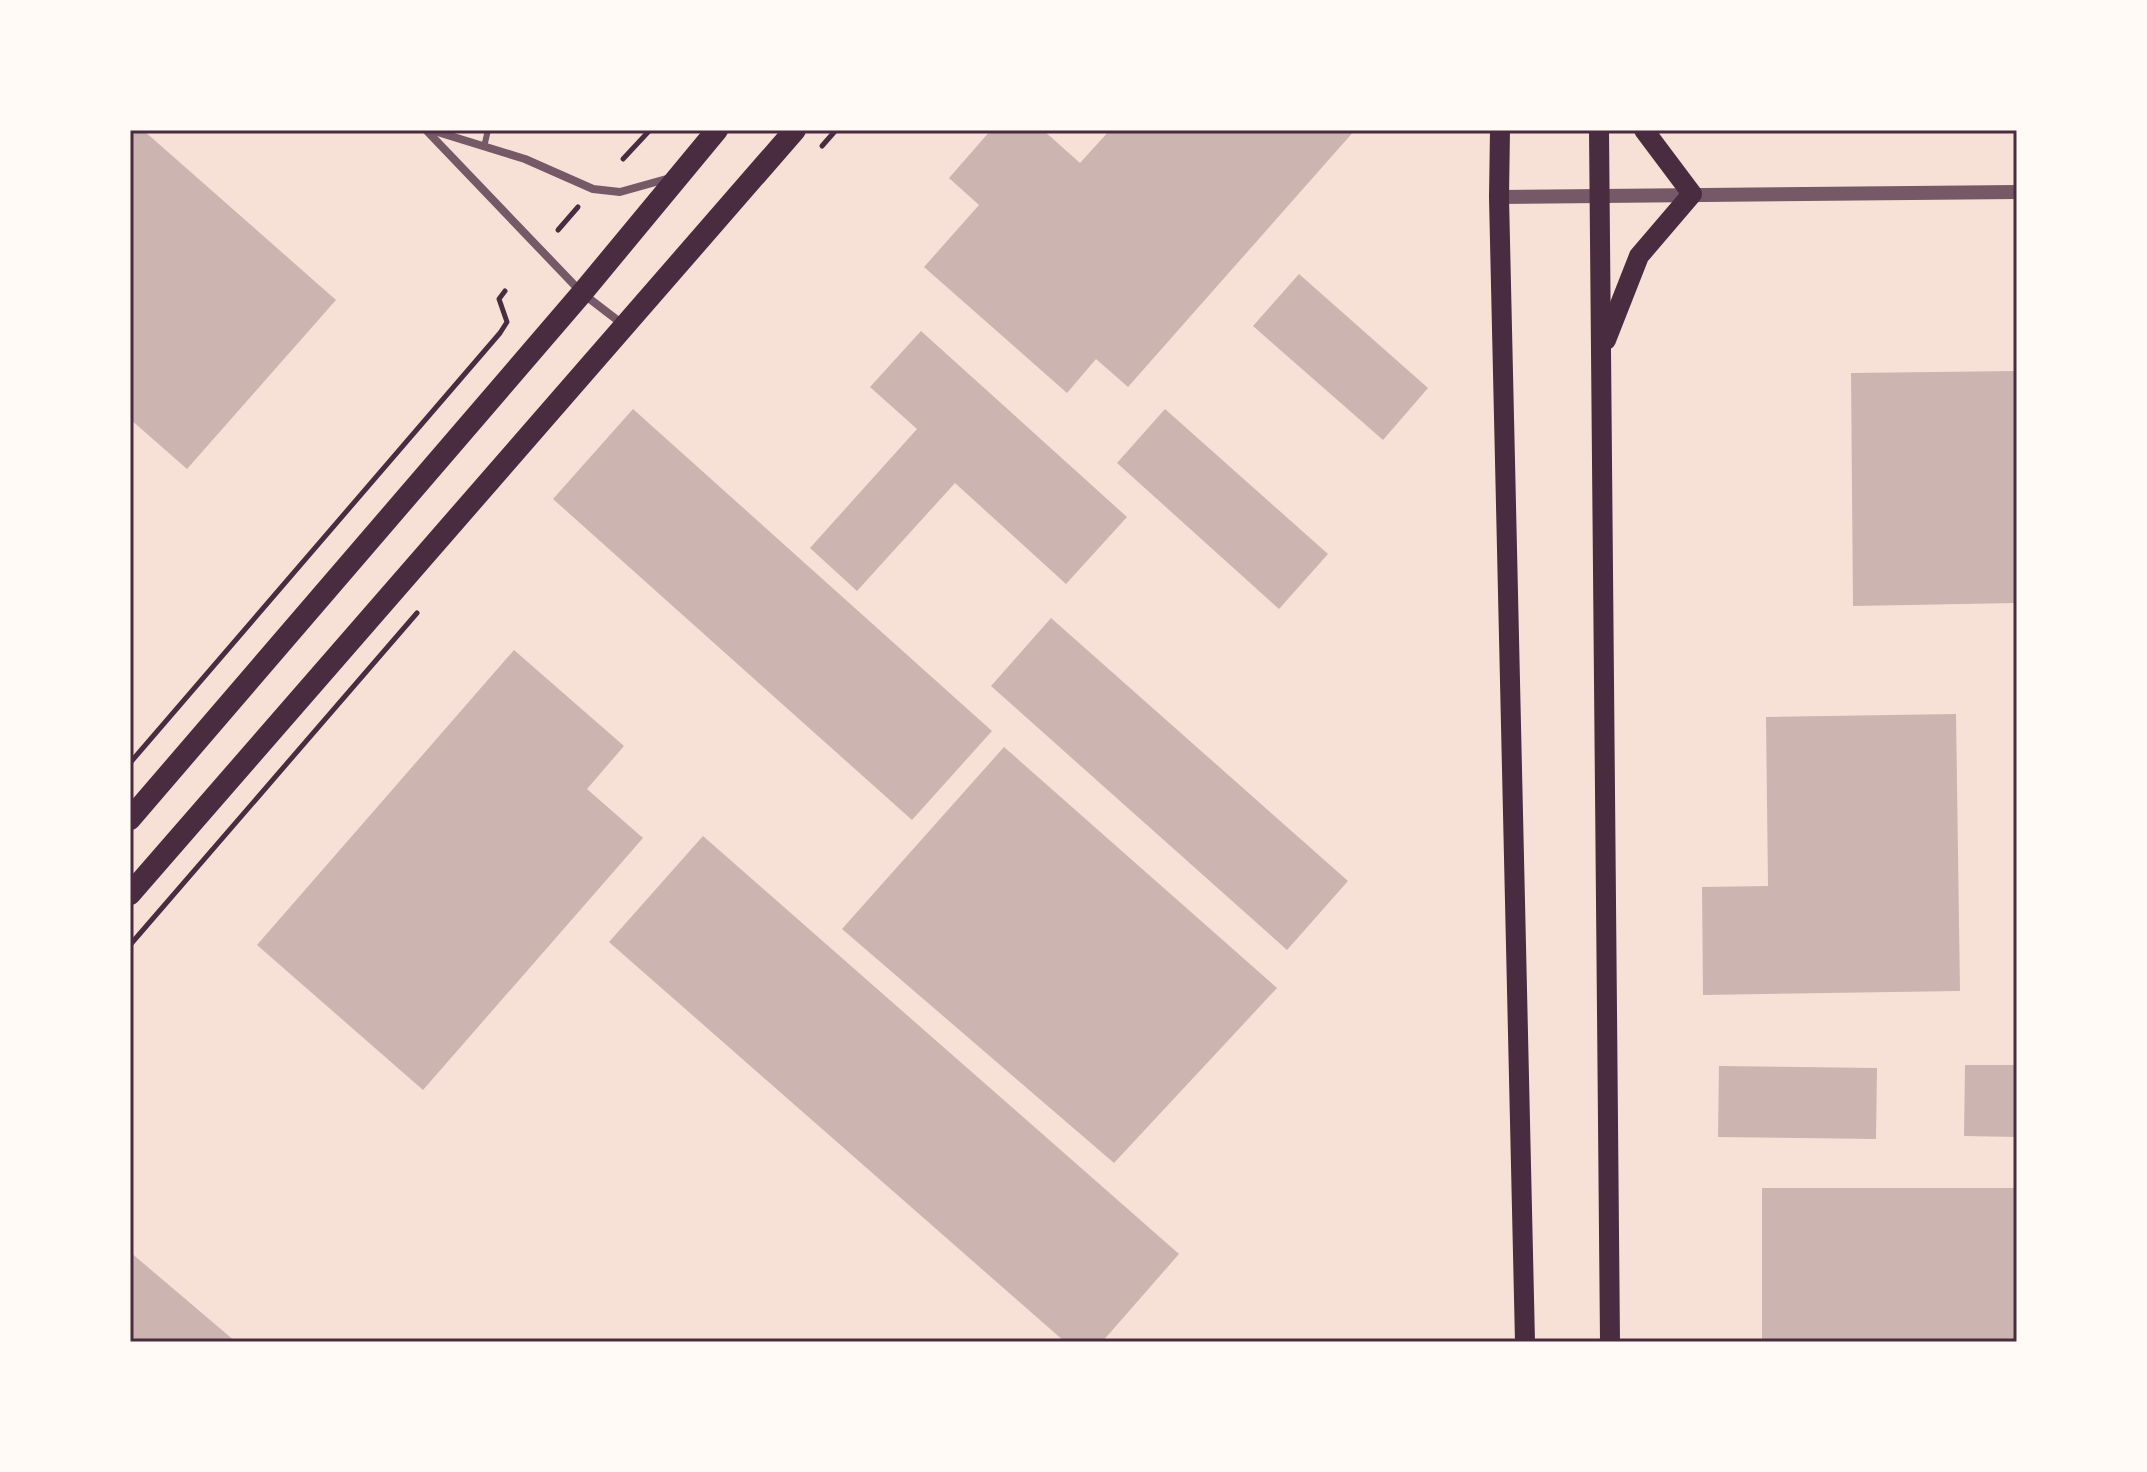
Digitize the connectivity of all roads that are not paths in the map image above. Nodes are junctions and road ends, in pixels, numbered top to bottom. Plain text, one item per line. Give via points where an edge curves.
1 (429, 130) edge
2 (488, 130) edge
3 (717, 130) edge
4 (795, 130) edge
5 (1500, 130) edge
6 (1599, 130) edge
7 (1644, 130) edge
8 (484, 147) junction
9 (680, 175) junction
10 (2017, 192) edge
11 (1692, 194) junction
12 (1601, 195) junction
13 (1499, 197) junction
14 (582, 293) junction
15 (625, 327) junction
16 (1603, 349) junction
17 (130, 819) edge
18 (130, 894) edge
19 (1525, 1342) edge
20 (1610, 1342) edge

1 - 8 street
1 - 14 street
2 - 8 lane
3 - 9 highway
4 - 15 highway
5 - 13 main road
6 - 12 main road
7 - 11 main road
8 - 9 street via 593,189 620,192
9 - 14 highway
10 - 11 street
11 - 12 street
11 - 16 main road via 1639,256
12 - 13 street
12 - 16 main road
13 - 19 main road
14 - 15 street
14 - 17 highway
15 - 18 highway
16 - 20 main road

